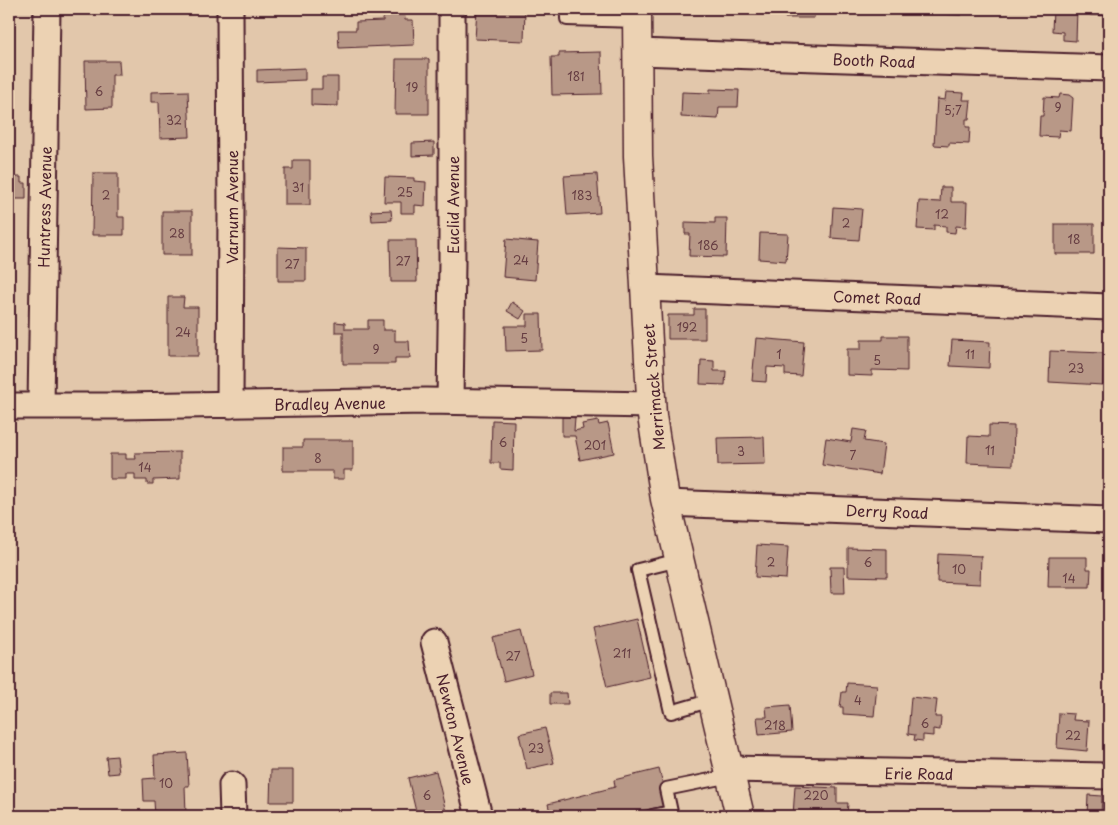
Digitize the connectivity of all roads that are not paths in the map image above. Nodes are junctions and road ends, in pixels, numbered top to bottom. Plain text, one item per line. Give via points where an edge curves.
1 (47, 9) edge
2 (230, 9) edge
3 (452, 9) edge
4 (567, 9) edge
5 (637, 15) edge
6 (638, 52) junction
7 (1109, 68) edge
8 (645, 288) junction
9 (1109, 307) edge
10 (450, 401) junction
11 (230, 405) junction
12 (651, 405) junction
13 (9, 406) edge
14 (41, 406) junction
15 (666, 503) junction
16 (1109, 520) edge
17 (679, 560) junction
18 (434, 642) dead end
19 (712, 700) junction
20 (729, 773) junction
21 (1109, 776) edge
22 (232, 785) dead end
23 (233, 816) edge
24 (479, 816) edge
25 (652, 816) edge
26 (740, 816) edge

1 - 14 street, Huntress Avenue
2 - 11 street, Varnum Avenue
3 - 10 street, Euclid Avenue
4 - 5 lane via 567,19
5 - 6 main road, Merrimack Street
6 - 7 street, Booth Road
6 - 8 main road, Merrimack Street via 638,156
8 - 9 street, Comet Road
8 - 12 main road, Merrimack Street
10 - 11 street, Bradley Avenue
10 - 12 street, Bradley Avenue
11 - 14 street, Bradley Avenue
12 - 15 main road, Merrimack Street
13 - 14 street, Bradley Avenue
15 - 16 street, Derry Road
15 - 17 main road, Merrimack Street
17 - 19 main road, Merrimack Street
17 - 19 lane via 638,570 671,712
18 - 24 street, Newton Avenue
19 - 20 main road, Merrimack Street
20 - 21 street, Erie Road
20 - 25 lane via 666,789 671,812
20 - 26 main road, Merrimack Street
22 - 23 street

